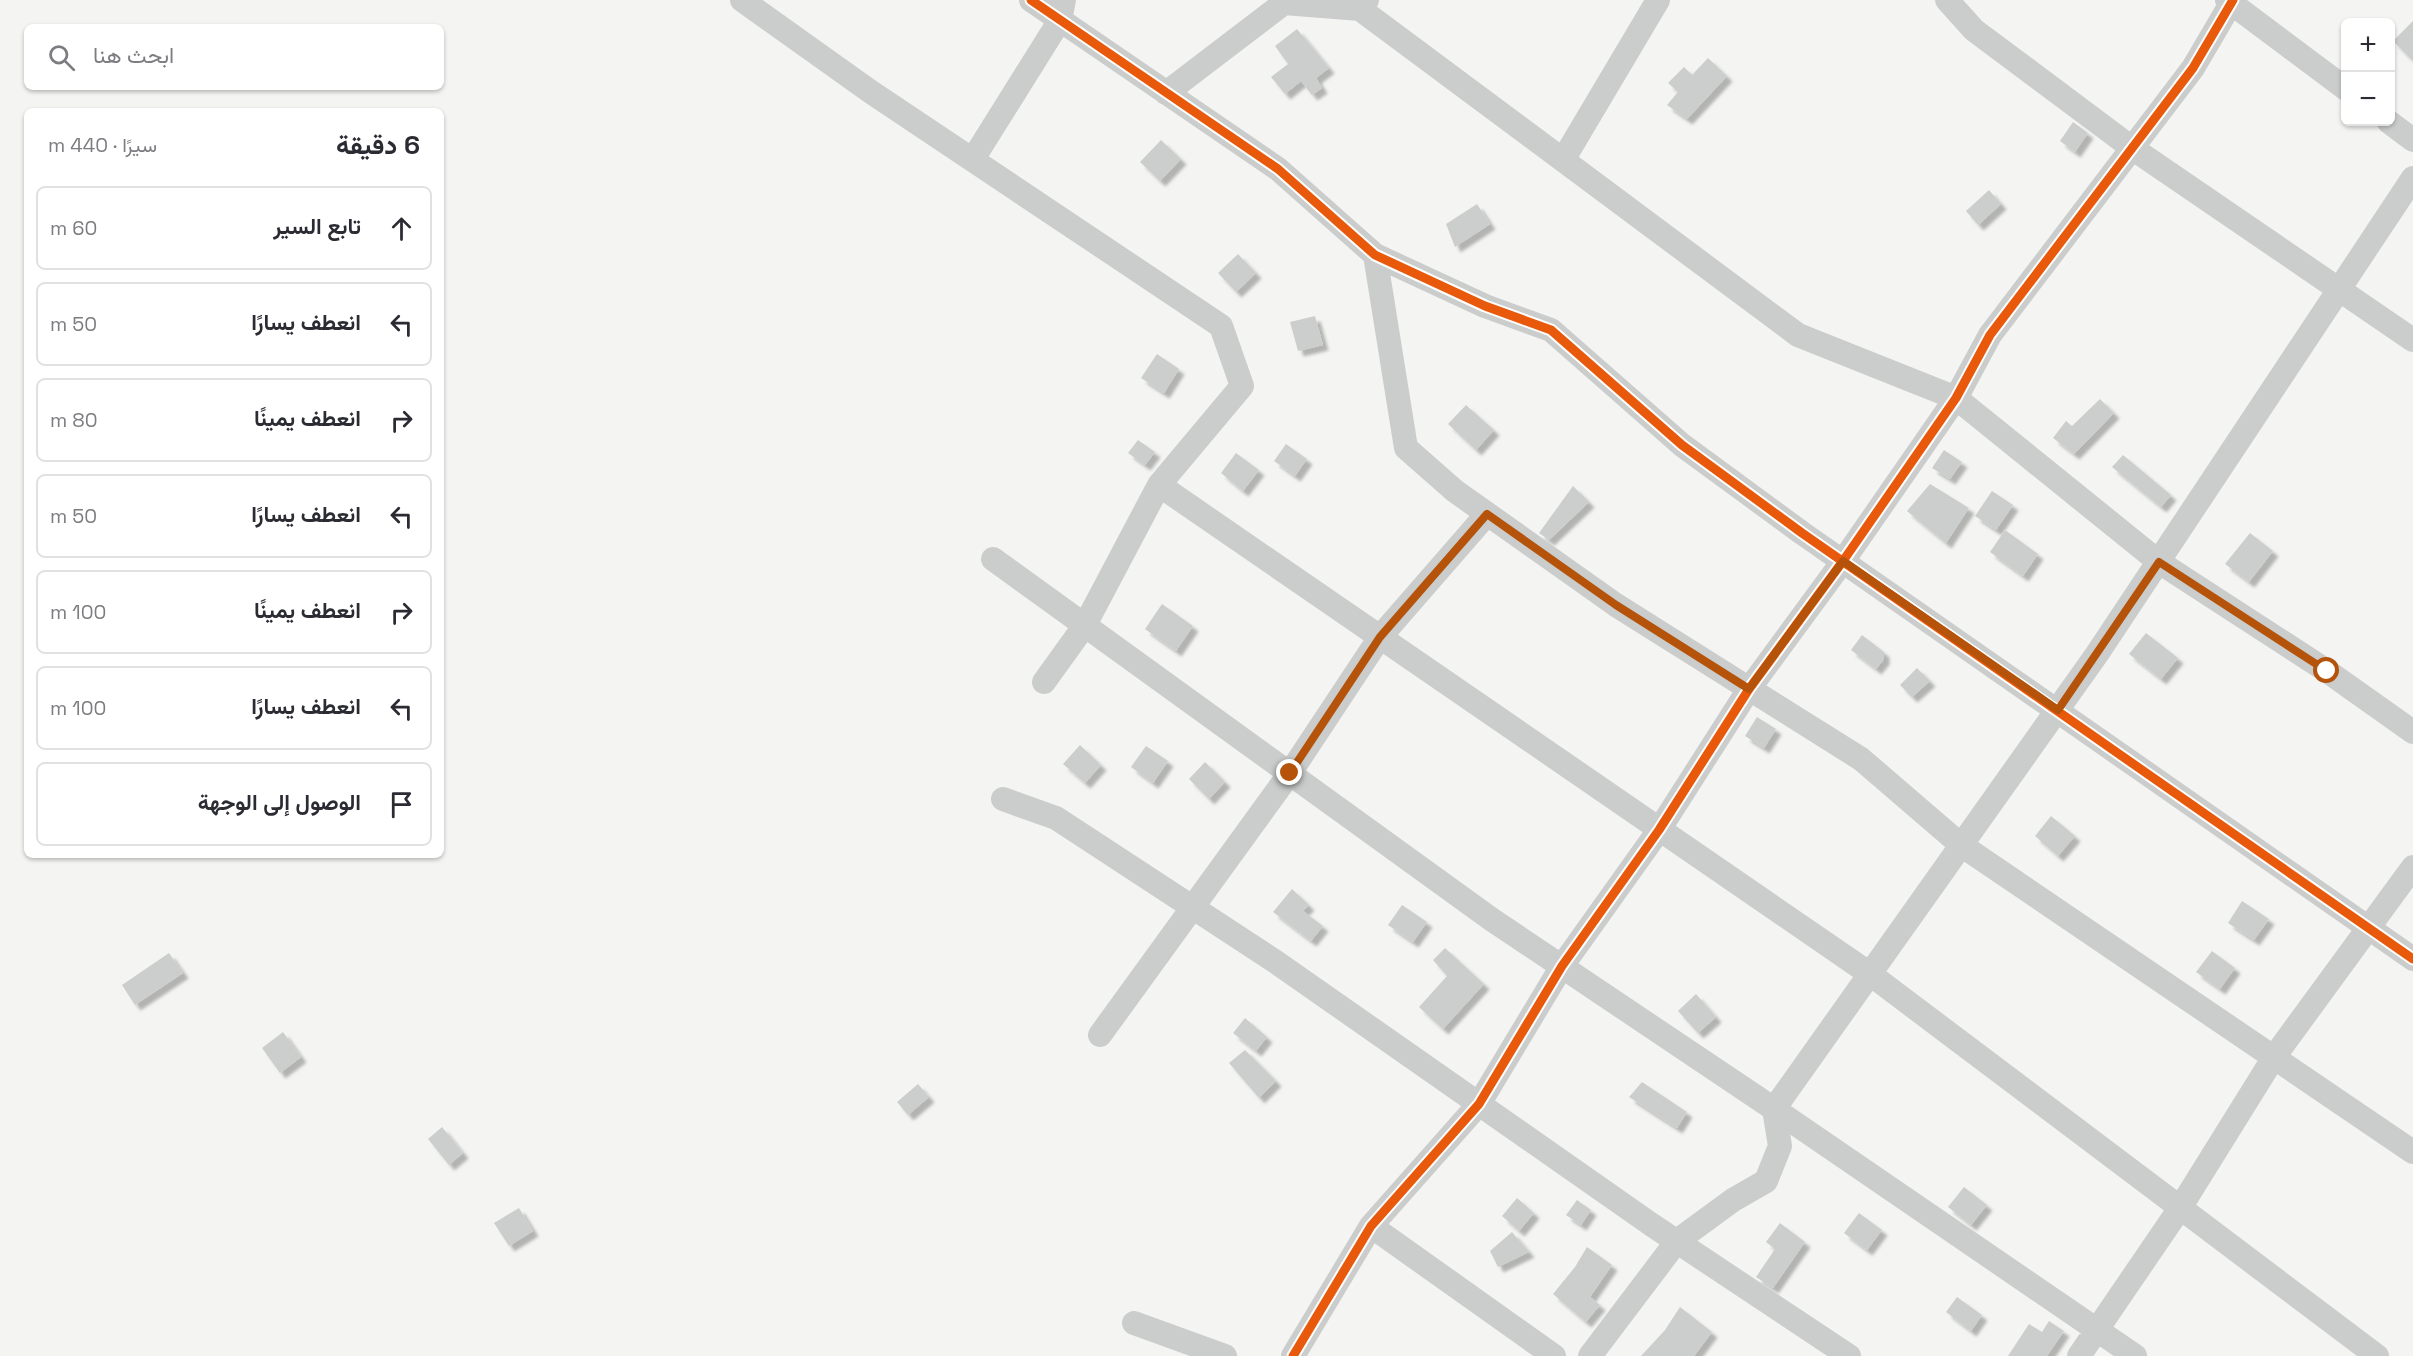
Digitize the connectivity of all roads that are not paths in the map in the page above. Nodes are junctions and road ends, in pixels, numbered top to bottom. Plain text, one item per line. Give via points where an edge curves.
1 (742, 0) edge
2 (1031, 0) edge
3 (1658, 0) edge
4 (1947, 0) edge
5 (2230, 1) edge
6 (1363, 4) edge
7 (1062, 10) edge
8 (2341, 85) edge
9 (1166, 93) junction
10 (2394, 126) edge
11 (2413, 140) edge
12 (2133, 148) junction
13 (973, 159) junction
14 (1563, 160) junction
15 (2413, 178) edge
16 (1376, 255) junction
17 (2340, 288) junction
18 (2413, 340) edge
19 (1956, 398) junction
20 (1159, 485) junction
21 (1487, 514) junction
22 (993, 559) dead end
23 (1843, 561) junction
24 (2159, 562) junction
25 (1085, 625) junction
26 (1380, 637) junction
27 (1044, 682) dead end
28 (1749, 689) junction
29 (2058, 710) junction
30 (2413, 732) edge
31 (1290, 773) junction
32 (1003, 799) dead end
33 (1659, 830) junction
34 (1961, 845) junction
35 (2413, 867) edge
36 (1192, 907) junction
37 (2368, 929) junction
38 (2413, 959) edge
39 (1562, 966) junction
40 (1870, 974) junction
41 (1100, 1035) dead end
42 (2274, 1057) junction
43 (1479, 1104) junction
44 (1774, 1108) junction
45 (2413, 1152) edge
46 (2180, 1208) junction
47 (1371, 1226) junction
48 (1677, 1241) junction
49 (1134, 1323) dead end
50 (2096, 1330) junction
51 (1225, 1356) edge
52 (1293, 1356) edge
53 (1554, 1356) edge
54 (1590, 1356) edge
55 (1850, 1356) edge
56 (2079, 1356) edge
57 (2135, 1356) edge
58 (2377, 1356) edge

1 - 13 street
2 - 7 street
3 - 14 street
4 - 12 street via 1974,30
5 - 8 street
5 - 12 street via 2193,68
6 - 9 street via 1284,3
6 - 14 street
7 - 9 street
7 - 13 street
9 - 16 street via 1278,169
10 - 11 street
12 - 17 street
12 - 19 street via 1990,335
13 - 20 street via 1221,326 1242,386
14 - 19 street via 1798,335
15 - 17 street
16 - 21 street via 1406,448
16 - 23 street via 1485,306 1551,330 1682,445
17 - 18 street
17 - 24 street
19 - 23 street
19 - 24 street
20 - 25 street
20 - 26 street
21 - 26 street
21 - 28 street via 1616,605
22 - 25 street
23 - 28 street
23 - 29 street
24 - 29 street
24 - 30 street
25 - 27 street
25 - 31 street
26 - 31 street
26 - 33 street
28 - 33 street
28 - 34 street via 1861,759
29 - 34 street
29 - 37 street
31 - 36 street
31 - 39 street
32 - 36 street via 1056,818
33 - 39 street
33 - 40 street
34 - 40 street
34 - 42 street
35 - 37 street
36 - 41 street
36 - 43 street
37 - 38 street
37 - 42 street
39 - 43 street
39 - 44 street
40 - 44 street
40 - 46 street
42 - 45 street
42 - 46 street
43 - 47 street
43 - 48 street
44 - 48 street via 1780,1146 1766,1180
44 - 50 street
46 - 50 street
46 - 58 street
47 - 52 street
47 - 53 street
48 - 54 street
48 - 55 street
49 - 51 street
50 - 56 street
50 - 57 street

